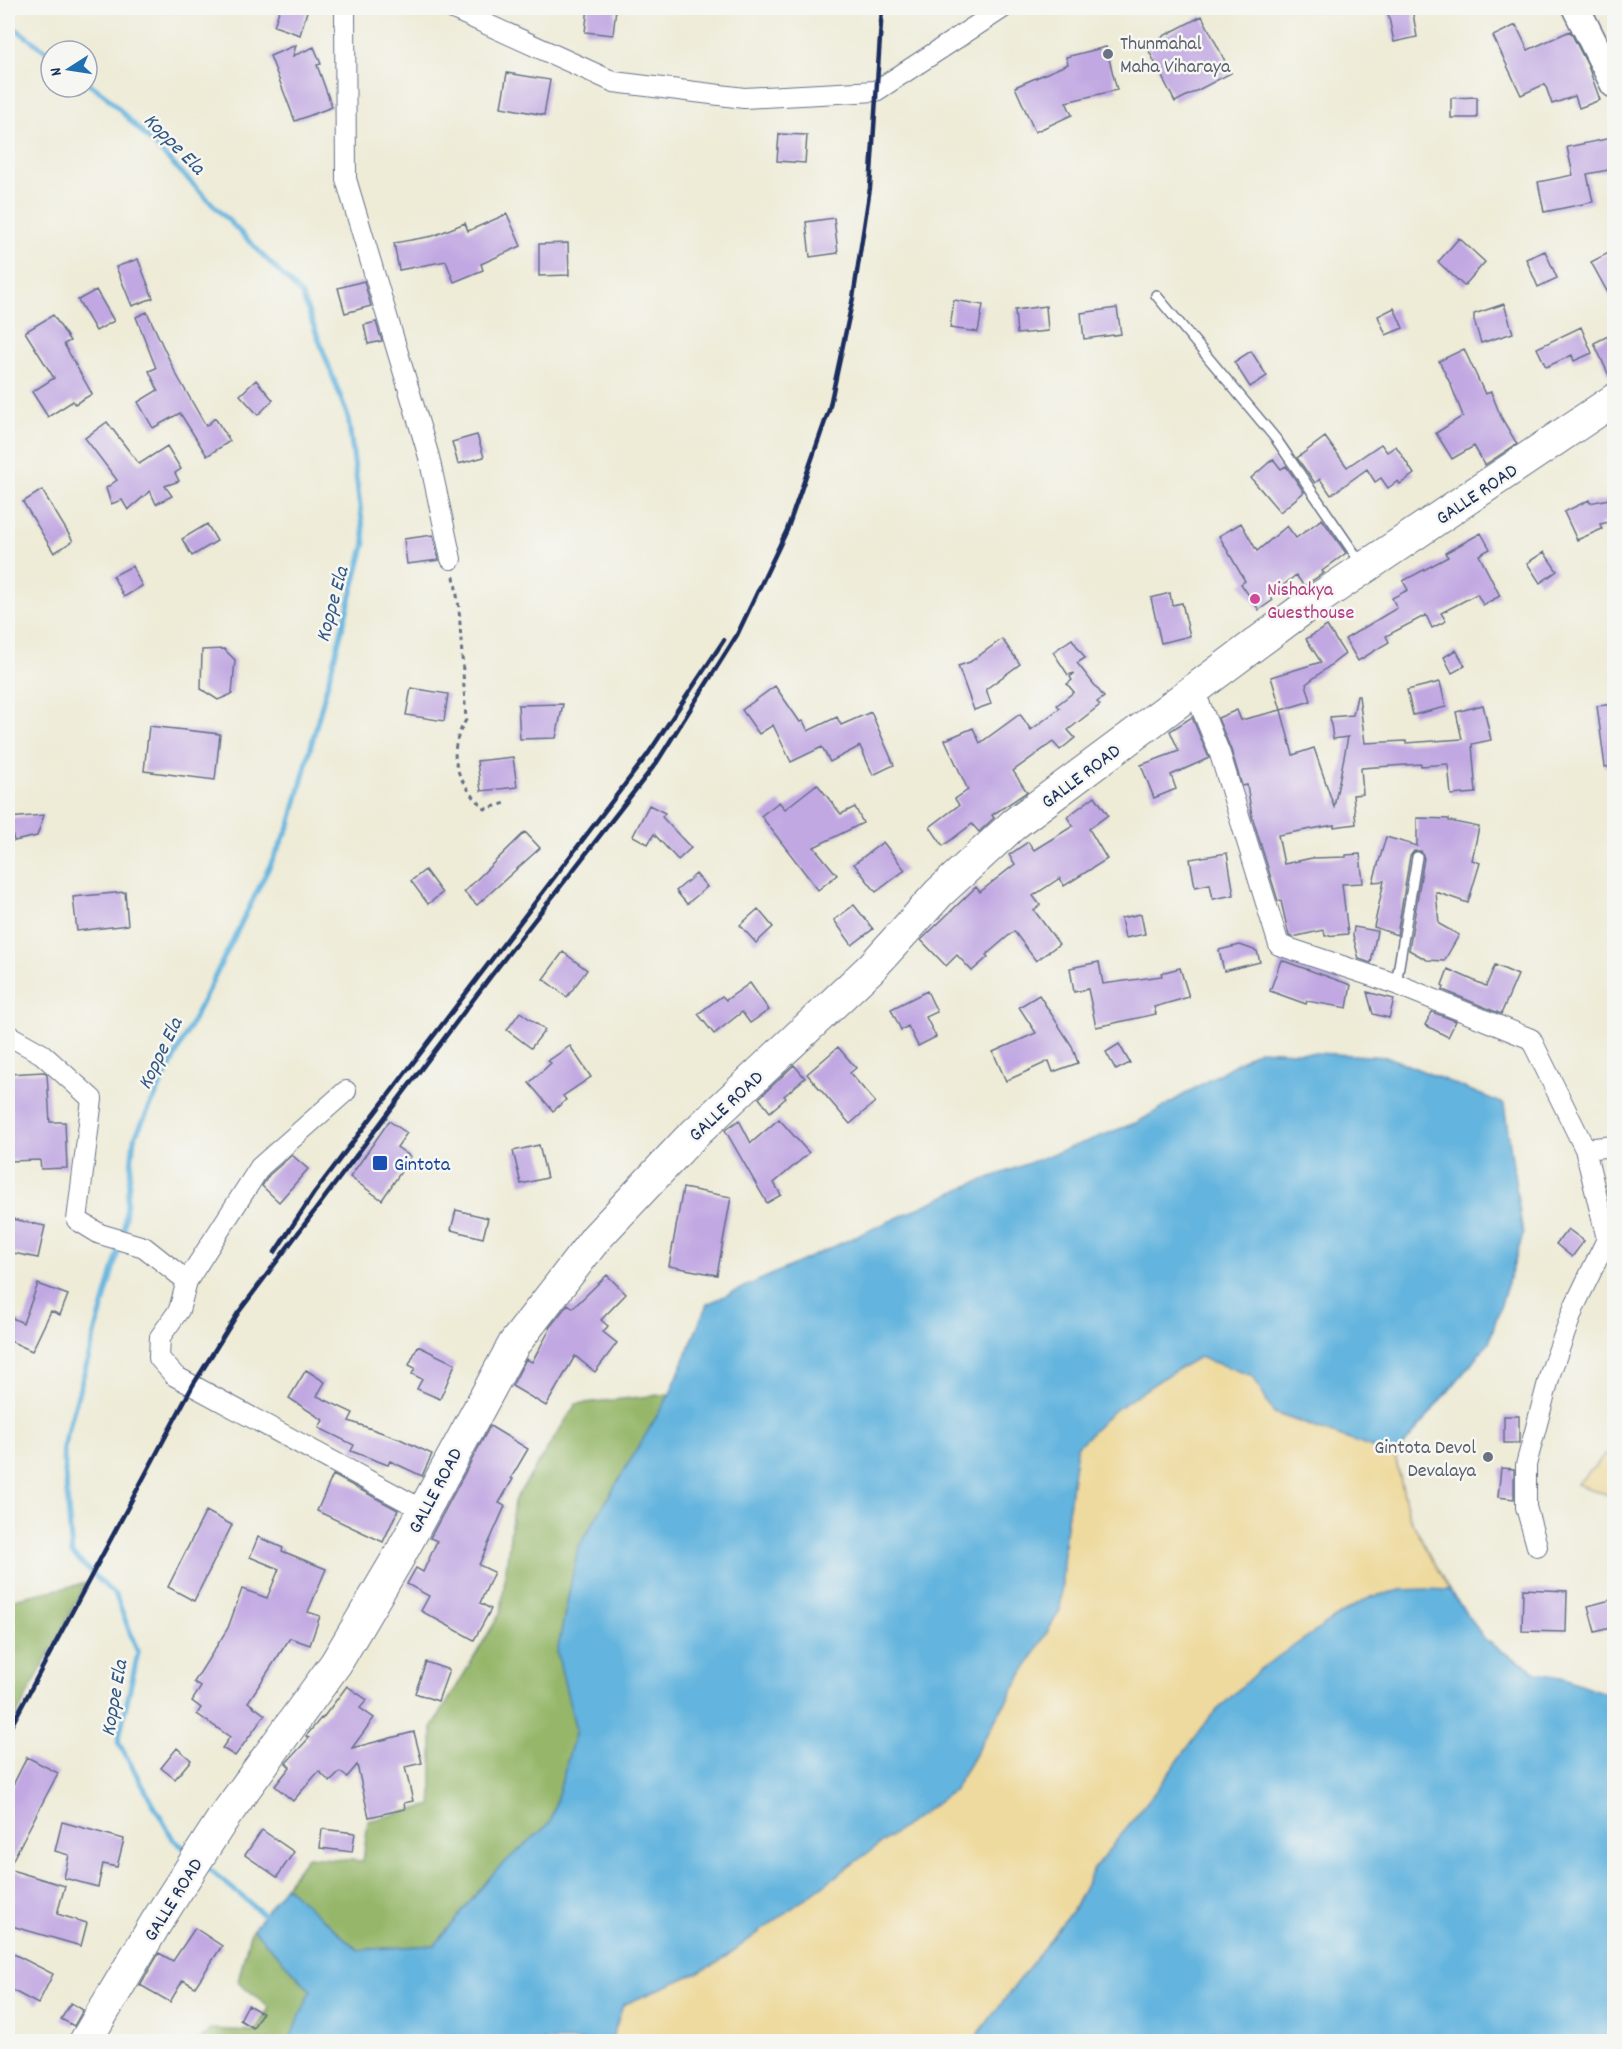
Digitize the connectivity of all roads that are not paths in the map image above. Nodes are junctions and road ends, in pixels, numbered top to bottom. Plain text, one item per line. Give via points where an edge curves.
1 (345, 8) edge
2 (451, 8) edge
3 (1003, 8) edge
4 (1576, 8) edge
5 (1614, 84) edge
6 (1156, 295) dead end
7 (1614, 400) edge
8 (451, 559) road end
9 (1364, 567) junction
10 (1194, 690) junction
11 (1417, 857) dead end
12 (1396, 984) junction
13 (8, 1035) edge
14 (346, 1091) dead end
15 (1614, 1146) edge
16 (1585, 1149) junction
17 (187, 1281) junction
18 (423, 1510) junction
19 (1537, 1546) dead end
20 (86, 2042) edge

1 - 8 street via 346,179 429,457
2 - 3 street via 614,82 744,98 876,91
4 - 5 main road
6 - 9 lane via 1276,439
7 - 9 highway, GALLE ROAD
9 - 10 highway, GALLE ROAD
10 - 12 street via 1220,754 1279,945
10 - 18 highway, GALLE ROAD via 1014,824 939,893 871,968 671,1158 596,1238 514,1344
11 - 12 lane
12 - 16 street via 1531,1039
13 - 17 street via 42,1054 92,1099 77,1220 100,1234 144,1247
14 - 17 street via 260,1167
15 - 16 street
16 - 19 street via 1607,1239 1575,1305 1551,1371 1526,1465 1526,1507
17 - 18 street via 178,1310 160,1337 159,1358 175,1376
18 - 20 highway, GALLE ROAD via 336,1663 222,1820

